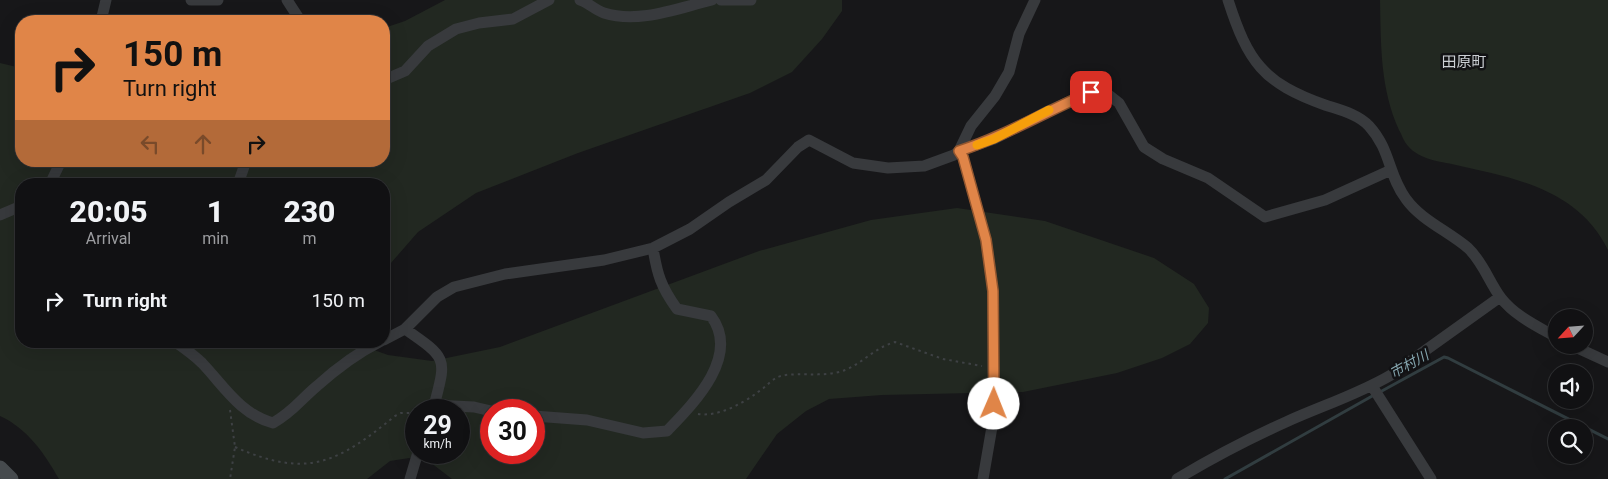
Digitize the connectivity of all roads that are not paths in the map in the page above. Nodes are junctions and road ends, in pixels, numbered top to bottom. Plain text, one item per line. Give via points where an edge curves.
1 (106, 0) edge
2 (191, 0) edge
3 (218, 0) edge
4 (288, 0) edge
5 (550, 0) edge
6 (580, 0) edge
7 (712, 0) edge
8 (721, 0) edge
9 (751, 0) edge
10 (1035, 0) edge
11 (1228, 0) edge
12 (102, 15) edge
13 (297, 15) edge
14 (390, 77) edge
15 (959, 151) junction
16 (1391, 170) junction
17 (15, 209) edge
18 (0, 215) edge
19 (653, 248) junction
20 (1500, 297) junction
21 (405, 329) junction
22 (1548, 332) edge
23 (390, 336) edge
24 (183, 348) edge
25 (367, 348) edge
26 (1591, 354) edge
27 (1608, 362) edge
28 (1372, 386) junction
29 (436, 399) edge
30 (545, 417) edge
31 (414, 464) edge
32 (0, 468) edge
33 (11, 479) edge
34 (410, 479) edge
35 (983, 479) edge
36 (1177, 479) edge
37 (1430, 479) edge

1 - 12 street
2 - 3 street
4 - 13 street
5 - 14 street via 513,19 456,29 428,46 405,71
6 - 7 street via 604,13 628,17 649,16
8 - 9 street
10 - 15 street via 1019,34 1009,72 971,126
11 - 16 street via 1254,61 1267,75 1297,95 1356,116 1367,124 1388,155
15 - 16 street via 994,139 1091,92 1106,92 1119,103 1144,147 1163,159 1208,178 1266,217 1325,200
15 - 19 street via 924,166 888,168 853,163 809,140 766,180 690,229
15 - 35 street via 986,240 993,291 993,422
16 - 20 street via 1409,203 1469,249
17 - 18 street
19 - 21 street via 604,260 505,274 454,287 437,296
19 - 30 street via 658,277 677,308 711,316 721,336 713,371 698,398 667,431 643,433 587,420
20 - 22 street via 1512,310
20 - 28 street
21 - 23 street
21 - 29 street via 436,350 444,366
24 - 25 street via 201,362 238,405 273,423 290,414 316,387
26 - 27 street
28 - 36 street via 1286,421
28 - 37 street
31 - 34 street
32 - 33 street

